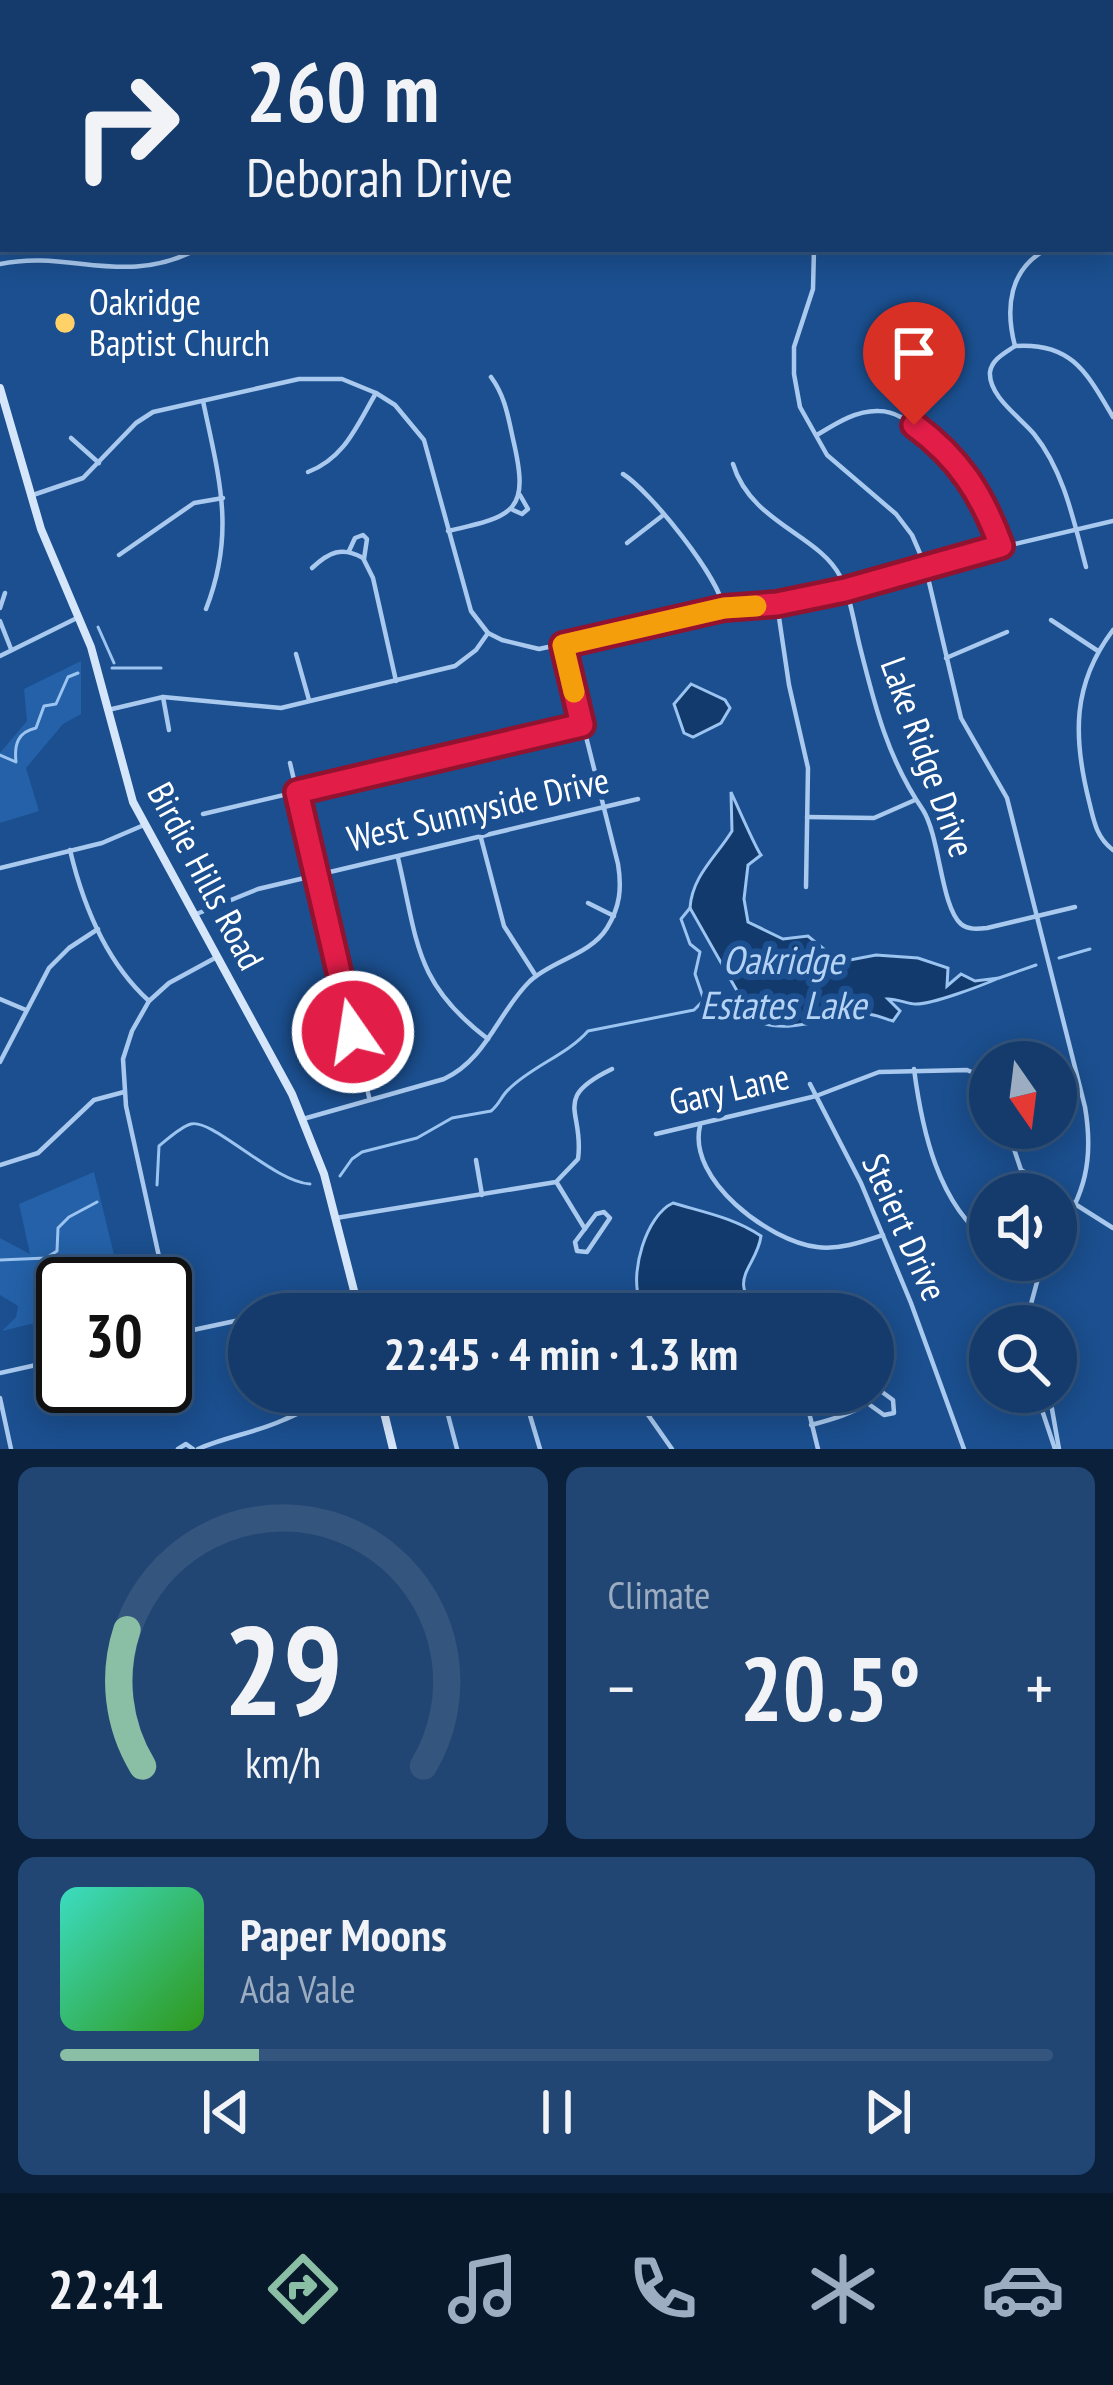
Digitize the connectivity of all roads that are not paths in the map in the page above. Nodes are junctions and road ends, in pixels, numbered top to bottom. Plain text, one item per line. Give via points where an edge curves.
1 (190, 252) edge
2 (814, 252) edge
3 (1043, 252) edge
4 (0, 264) edge
5 (1015, 346) junction
6 (491, 377) dead end
7 (0, 388) edge
8 (376, 392) junction
9 (203, 401) junction
10 (1113, 417) edge
11 (815, 437) junction
12 (71, 438) dead end
13 (99, 463) junction
14 (733, 464) dead end
15 (308, 472) dead end
16 (623, 474) dead end
17 (520, 495) junction
18 (30, 496) junction
19 (223, 499) junction
20 (511, 509) junction
21 (662, 516) junction
22 (1113, 521) edge
23 (1076, 529) junction
24 (448, 531) junction
25 (627, 543) dead end
26 (1001, 546) junction
27 (349, 551) junction
28 (119, 555) dead end
29 (364, 559) junction
30 (925, 565) junction
31 (1087, 567) dead end
32 (312, 568) dead end
33 (845, 590) junction
34 (4, 593) dead end
35 (777, 604) junction
36 (0, 608) edge
37 (724, 608) junction
38 (206, 609) dead end
39 (80, 617) junction
40 (1051, 620) dead end
41 (0, 621) edge
42 (1113, 630) edge
43 (488, 632) junction
44 (1007, 632) dead end
45 (563, 645) junction
46 (12, 650) junction
47 (1098, 651) junction
48 (296, 654) dead end
49 (0, 656) edge
50 (946, 658) junction
51 (396, 681) junction
52 (164, 697) junction
53 (309, 700) junction
54 (107, 710) junction
55 (582, 725) junction
56 (169, 730) dead end
57 (290, 763) dead end
58 (297, 792) junction
59 (638, 799) dead end
60 (916, 800) junction
61 (603, 807) junction
62 (203, 814) dead end
63 (807, 817) junction
64 (144, 825) junction
65 (481, 836) junction
66 (70, 850) junction
67 (1113, 850) edge
68 (398, 856) junction
69 (0, 868) edge
70 (316, 875) junction
71 (806, 887) dead end
72 (588, 903) dead end
73 (1075, 907) dead end
74 (194, 916) junction
75 (614, 916) junction
76 (1036, 916) junction
77 (98, 929) junction
78 (217, 956) junction
79 (536, 976) junction
80 (0, 999) edge
81 (346, 1000) junction
82 (149, 1001) junction
83 (26, 1010) junction
84 (304, 1010) dead end
85 (488, 1039) junction
86 (0, 1062) edge
87 (612, 1069) dead end
88 (914, 1069) junction
89 (969, 1071) edge
90 (810, 1084) dead end
91 (124, 1092) junction
92 (816, 1096) junction
93 (369, 1097) junction
94 (303, 1119) junction
95 (700, 1126) junction
96 (656, 1134) dead end
97 (476, 1160) dead end
98 (0, 1165) edge
99 (556, 1182) junction
100 (482, 1196) junction
101 (1077, 1206) joint
102 (337, 1218) junction
103 (969, 1226) edge
104 (1113, 1228) edge
105 (585, 1229) junction
106 (883, 1235) junction
107 (159, 1257) edge
108 (356, 1293) edge
109 (228, 1323) edge
110 (192, 1330) edge
111 (36, 1365) edge
112 (0, 1372) edge
113 (0, 1397) edge
114 (296, 1413) edge
115 (385, 1413) edge
116 (448, 1413) edge
117 (530, 1413) edge
118 (808, 1413) edge
119 (853, 1413) edge
120 (1044, 1413) edge
121 (1051, 1413) edge
122 (650, 1414) edge
123 (811, 1426) junction
124 (11, 1449) edge
125 (178, 1449) edge
126 (195, 1449) edge
127 (393, 1449) edge
128 (457, 1449) edge
129 (540, 1449) edge
130 (672, 1449) edge
131 (818, 1449) edge
132 (964, 1449) edge
133 (1057, 1449) edge

1 - 4 street via 127,269
2 - 11 street via 793,362
3 - 5 street via 1024,266 1011,295
5 - 10 street via 1064,353
5 - 23 street via 990,369 992,383 1037,438
6 - 17 street via 502,393
7 - 18 main road, Birdie Hills Road
8 - 9 street via 342,379 299,379
8 - 15 street via 344,448
8 - 24 street via 424,440
9 - 13 street via 153,412
9 - 19 street
11 - 26 street via 873,411 905,419 959,464
11 - 30 street via 896,514
12 - 13 street
13 - 18 street via 83,478
14 - 33 street, Lake Ridge Drive via 755,502 831,564
16 - 21 street
17 - 20 street
17 - 20 street via 528,509
18 - 39 main road, Birdie Hills Road
19 - 28 street via 194,503
19 - 38 street via 224,548
20 - 24 street
21 - 25 street
21 - 37 street via 713,576
22 - 23 street
23 - 26 street
23 - 31 street
24 - 43 street via 471,611
26 - 30 street
27 - 29 street
27 - 29 street via 363,536
27 - 32 street
29 - 51 street
30 - 33 street
30 - 50 street
33 - 35 street
33 - 60 street, Lake Ridge Drive via 880,727
34 - 36 street
35 - 37 street
35 - 63 street via 808,768
37 - 45 street
39 - 46 street
39 - 54 main road, Birdie Hills Road
40 - 47 street
41 - 46 street
42 - 47 street
43 - 45 street via 529,648
43 - 51 street via 455,666
44 - 50 street
45 - 55 street
46 - 49 street
47 - 67 street via 1079,701 1076,742 1096,828
48 - 53 street
50 - 76 street via 962,718 1007,798
51 - 53 street
52 - 53 street via 258,707
52 - 54 street
52 - 56 street
54 - 64 main road, Birdie Hills Road
55 - 58 street
55 - 61 street
57 - 58 street
58 - 62 street
58 - 70 street
59 - 61 street, West Sunnyside Drive
60 - 63 street via 881,817
60 - 76 street, Lake Ridge Drive via 932,827 959,923 987,928
61 - 65 street, West Sunnyside Drive
61 - 75 street via 620,878
63 - 71 street
64 - 66 street
64 - 74 main road, Birdie Hills Road
65 - 68 street, West Sunnyside Drive
65 - 79 street via 504,926
66 - 69 street
66 - 77 street
68 - 70 street, West Sunnyside Drive
68 - 85 street via 428,977
70 - 74 street, West Sunnyside Drive
70 - 81 street
72 - 75 street
73 - 76 street, Lake Ridge Drive
74 - 78 main road, Birdie Hills Road
75 - 79 street via 590,946
76 - 101 street via 1090,1137
77 - 82 street
77 - 83 street via 58,958
78 - 82 street
78 - 94 main road, Birdie Hills Road
79 - 85 street
80 - 83 street
81 - 84 street
81 - 93 street
82 - 91 street via 123,1059
83 - 86 street
85 - 93 street via 452,1075
87 - 99 street via 585,1084 575,1101 578,1159
88 - 89 street, Gary Lane
88 - 92 street, Gary Lane via 866,1075
88 - 103 street via 946,1194
90 - 92 street, Steiert Drive
91 - 98 street via 94,1100 38,1153
91 - 107 street
92 - 95 street, Gary Lane
92 - 106 street, Steiert Drive
93 - 94 street
94 - 102 main road, Birdie Hills Road
95 - 96 street, Gary Lane
95 - 106 street via 699,1148 714,1180 776,1233 827,1248
97 - 100 street
99 - 100 street
99 - 105 street
100 - 102 street
101 - 104 street
102 - 108 main road, Birdie Hills Road
105 - 105 street via 599,1213 610,1218 581,1253 574,1248
106 - 132 street, Steiert Drive
109 - 110 street
111 - 112 street
113 - 124 street
114 - 126 street
115 - 127 main road
116 - 128 street
117 - 129 street
118 - 123 street
119 - 123 street
120 - 133 street
121 - 133 street
122 - 130 street
123 - 131 street
125 - 126 street

